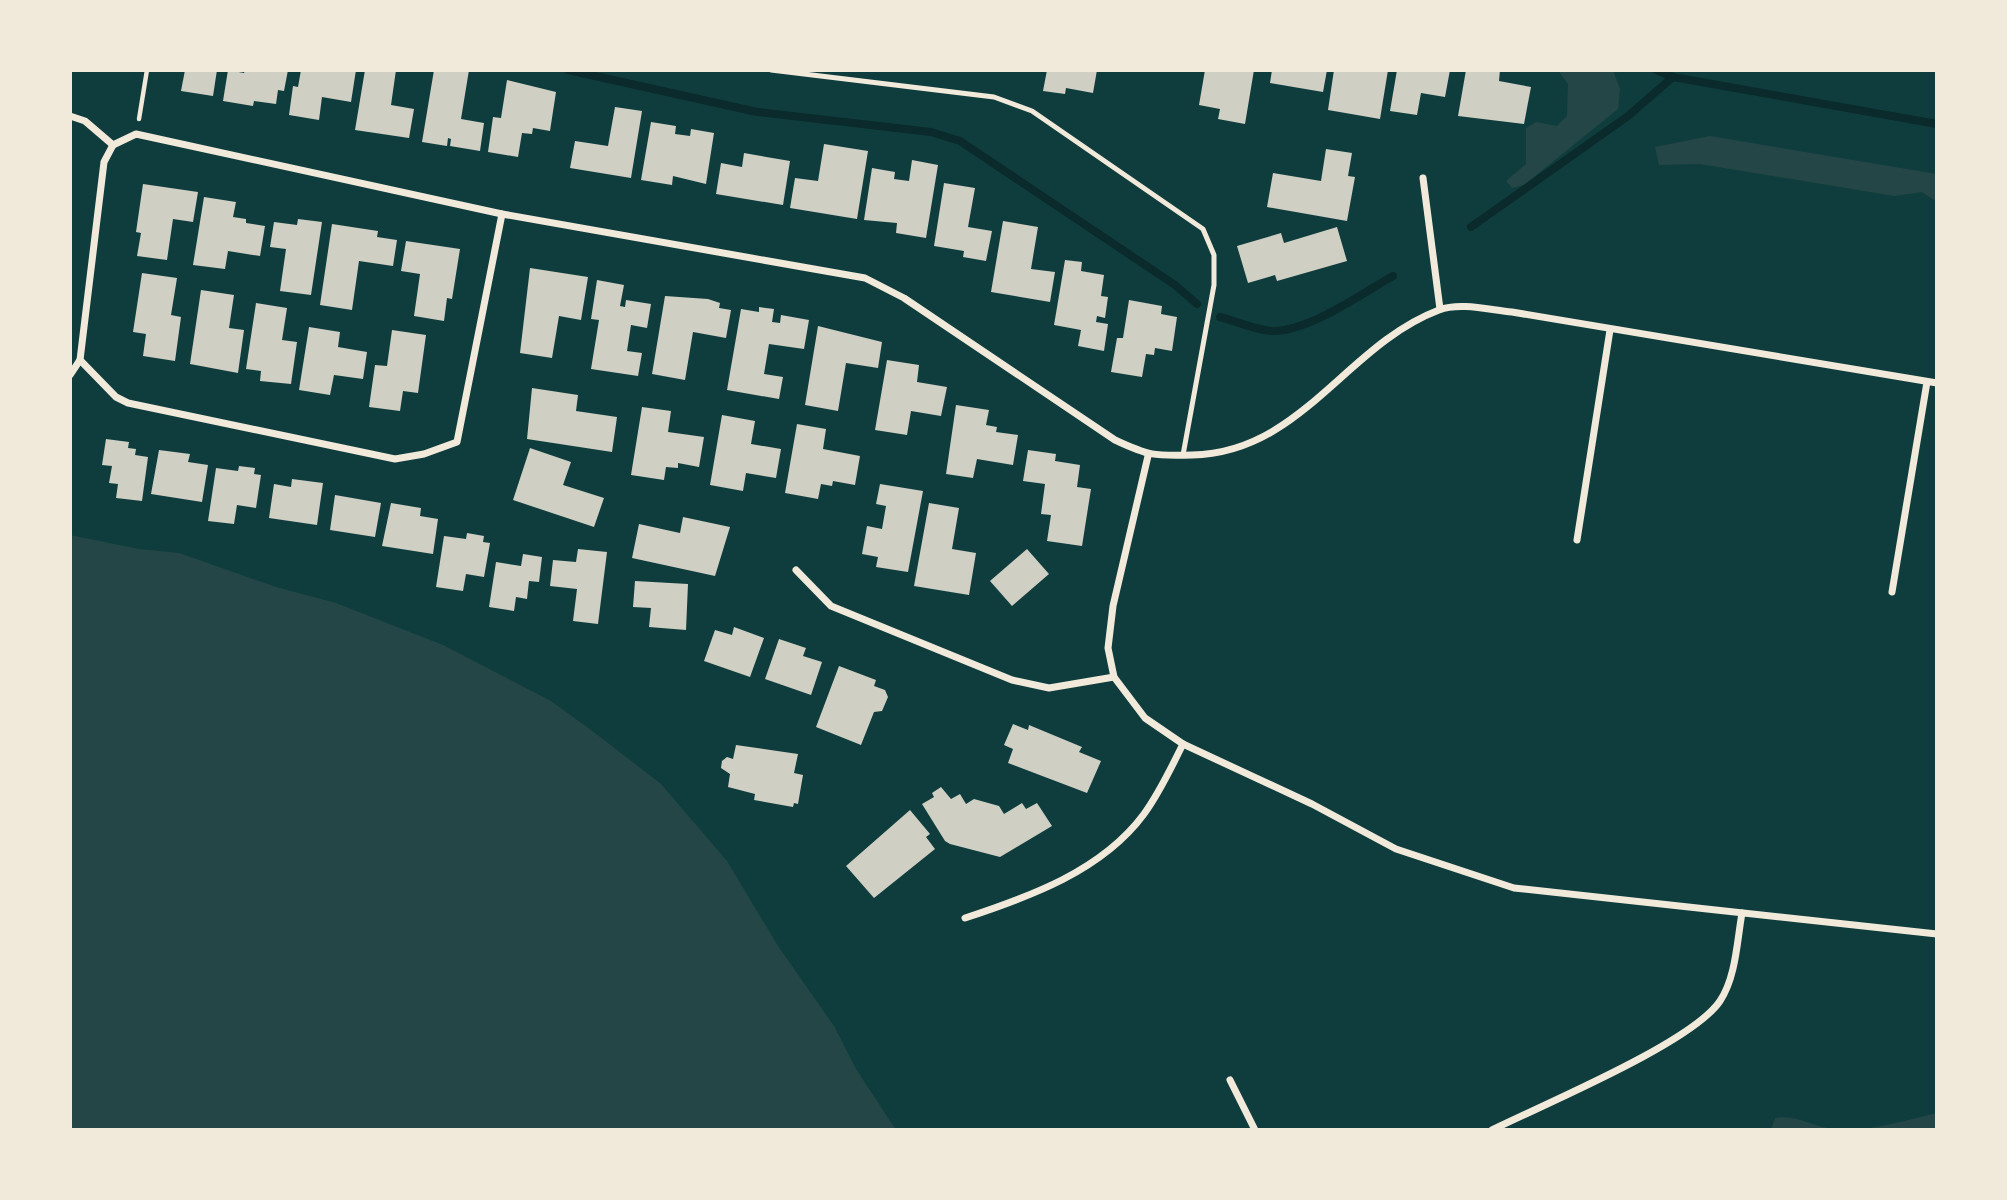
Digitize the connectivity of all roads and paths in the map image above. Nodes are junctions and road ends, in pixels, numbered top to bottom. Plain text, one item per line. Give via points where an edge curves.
1 (147, 70) edge
2 (771, 70) edge
3 (70, 116) edge
4 (136, 134) junction
5 (113, 145) junction
6 (1423, 178) dead end
7 (502, 214) junction
8 (1440, 309) junction
9 (1610, 330) junction
10 (80, 360) junction
11 (70, 375) edge
12 (1927, 382) junction
13 (1937, 383) edge
14 (1183, 455) junction
15 (1149, 456) junction
16 (1577, 540) dead end
17 (796, 570) dead end
18 (1892, 592) dead end
19 (1114, 677) junction
20 (1183, 744) junction
21 (1742, 913) junction
22 (965, 918) dead end
23 (1937, 934) edge
24 (1230, 1080) dead end
25 (1255, 1130) edge
26 (1492, 1130) edge

1 - 4 path
2 - 14 lane via 994,97 1032,111 1203,229 1214,255 1214,285
3 - 5 street via 85,121
4 - 5 street
4 - 7 street
5 - 10 street via 104,162
6 - 8 street
7 - 10 street via 457,442 424,454 395,459 128,403 116,397
7 - 15 street via 865,278 904,298 1115,440
8 - 9 street via 1512,312
8 - 14 street via 1394,335 1297,416 1255,443 1206,455
9 - 12 street
9 - 16 street
10 - 11 street
12 - 13 street
12 - 18 street
14 - 15 street
15 - 19 street via 1113,606 1108,648
17 - 19 street via 831,606 1012,680 1049,688
19 - 20 street via 1145,719
20 - 21 street via 1396,849 1514,888
20 - 22 street via 1142,817 1110,847 1066,879
21 - 23 street
21 - 26 street via 1734,964 1720,1001 1691,1028
24 - 25 street

